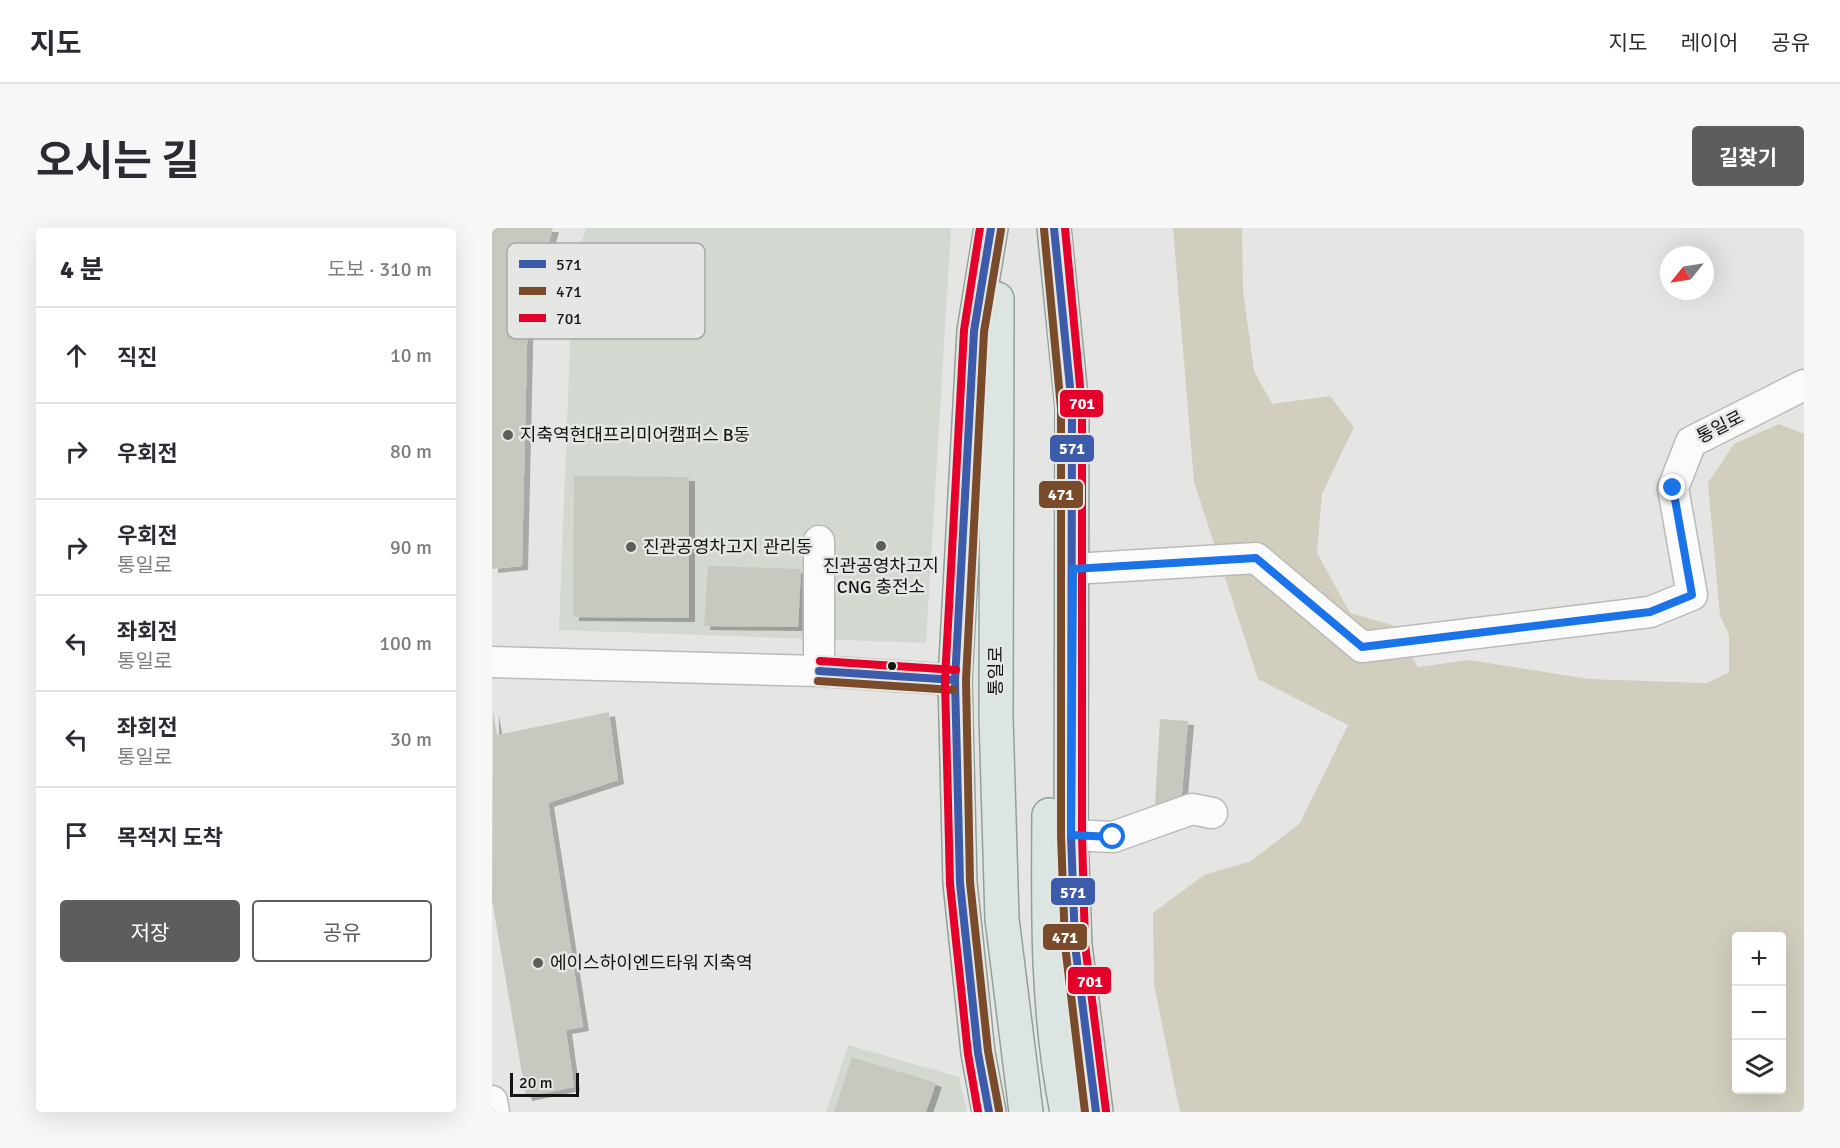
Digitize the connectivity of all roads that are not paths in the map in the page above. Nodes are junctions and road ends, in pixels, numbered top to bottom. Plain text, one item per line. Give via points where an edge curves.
1 (991, 228) edge
2 (997, 228) edge
3 (1053, 228) edge
4 (1804, 385) edge
5 (819, 541) dead end
6 (1073, 569) junction
7 (492, 662) edge
8 (819, 671) junction
9 (955, 680) junction
10 (1212, 813) dead end
11 (1071, 835) junction
12 (492, 1101) edge
13 (494, 1112) edge
14 (989, 1112) edge
15 (1026, 1112) edge
16 (1067, 1112) edge
17 (1096, 1112) edge

1 - 9 main road via 974,331
2 - 15 main road, 통일로 via 996,717 1002,919
3 - 6 main road via 1072,407
3 - 16 main road via 1048,929 1053,1010
4 - 6 street, 통일로 via 1690,442 1673,488 1692,595 1650,612 1362,647 1256,558
5 - 8 street
6 - 11 main road
7 - 8 street
8 - 9 street
9 - 14 main road via 960,883 978,1053
10 - 11 street via 1192,809 1113,837
11 - 17 main road via 1075,945
12 - 13 street

